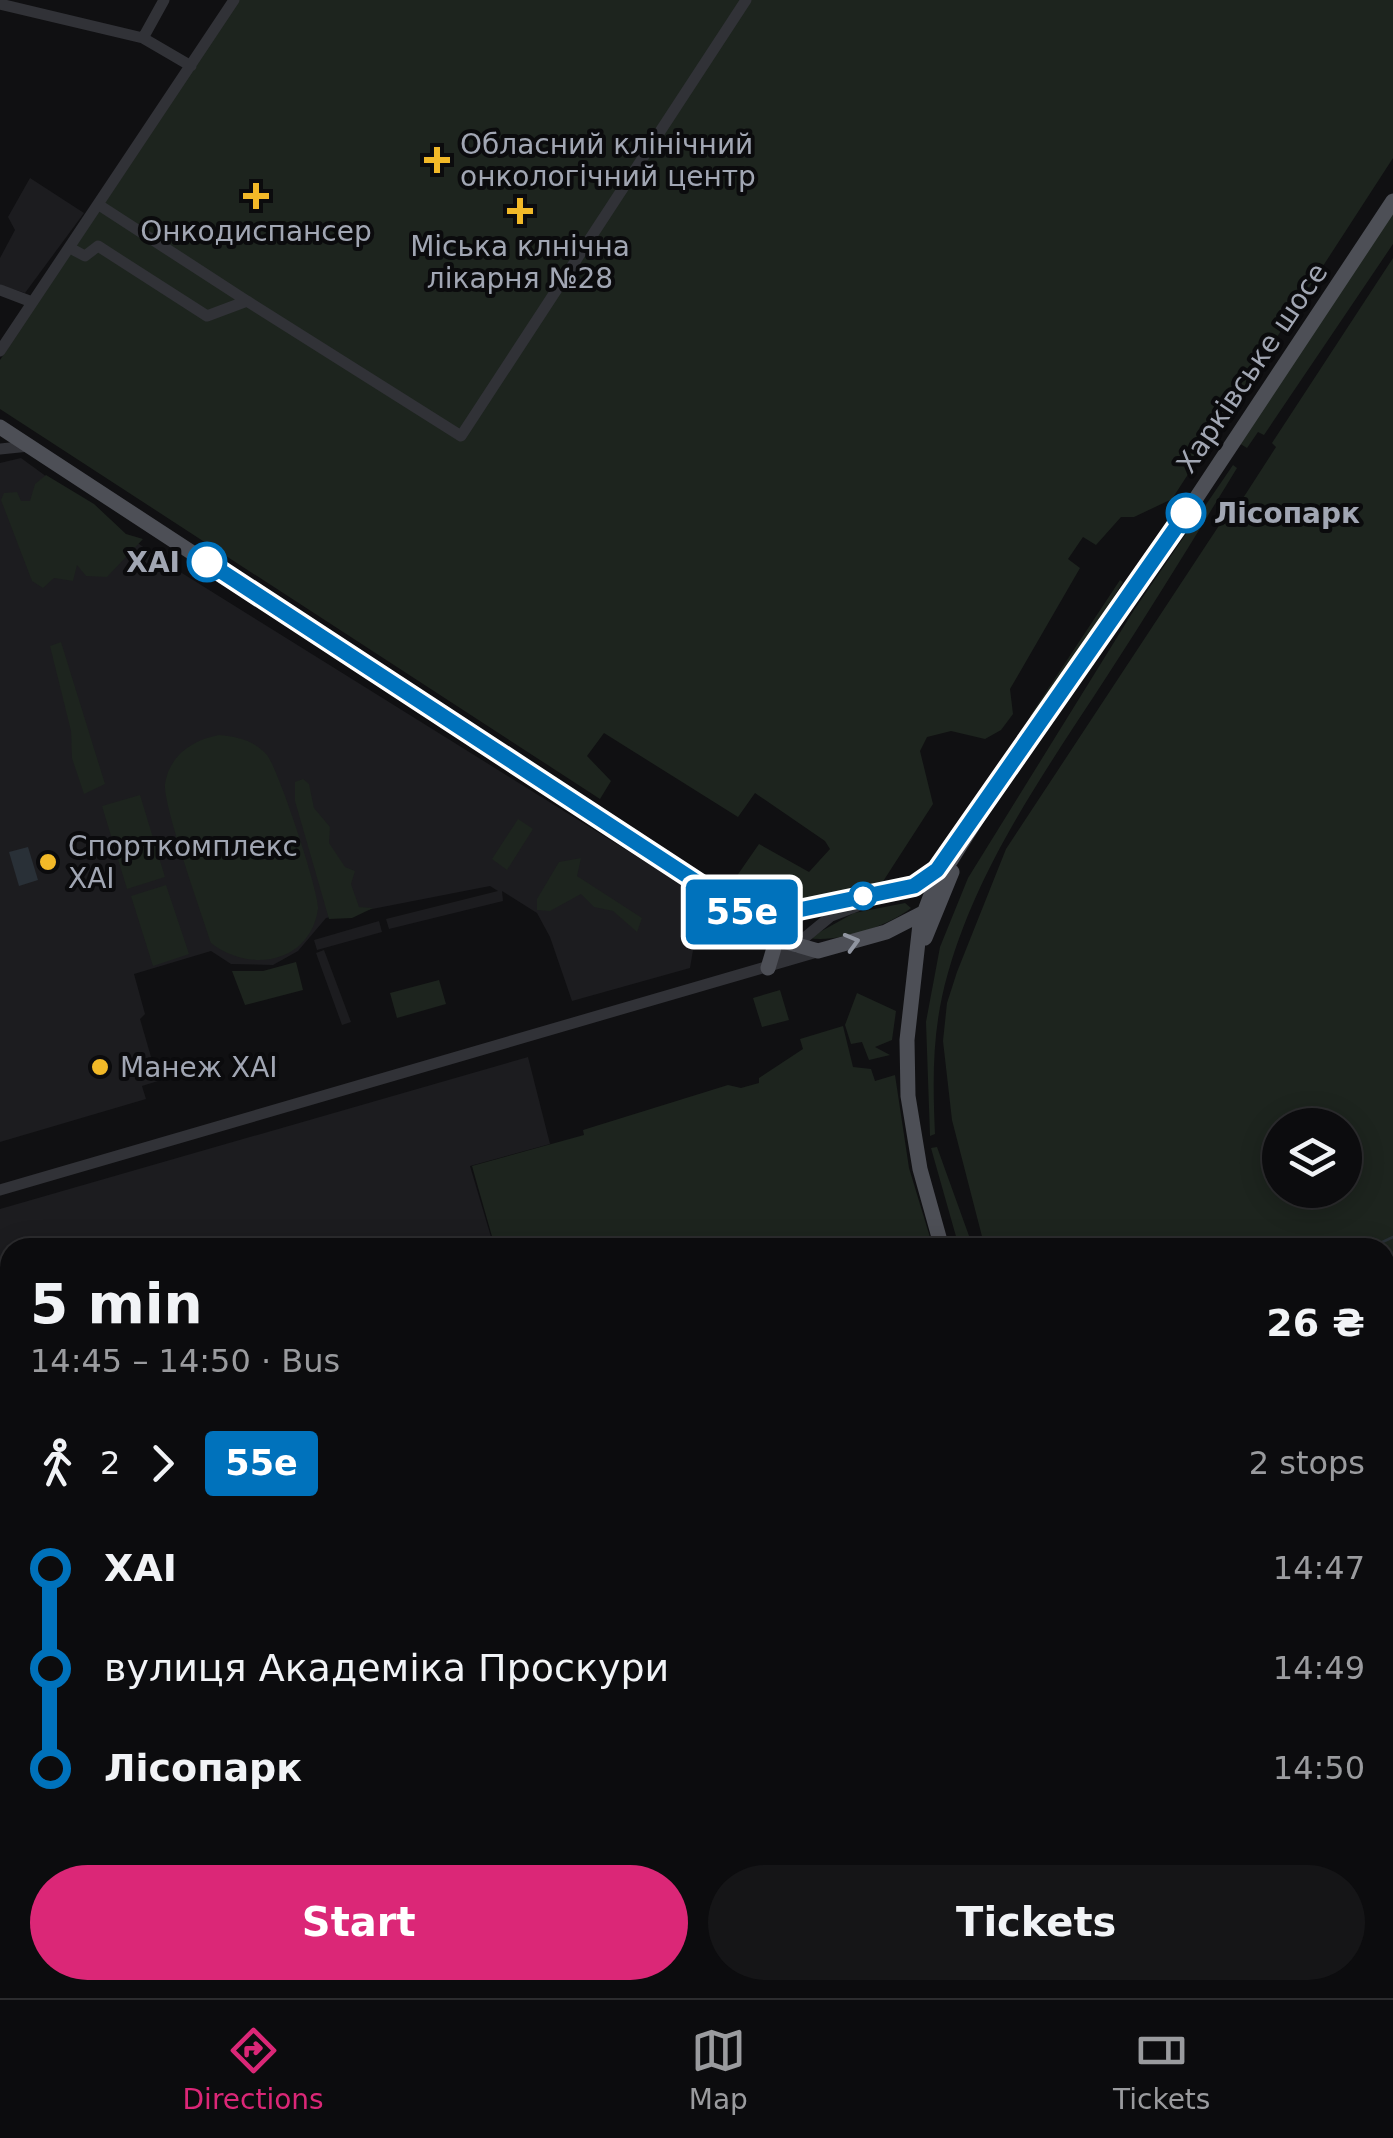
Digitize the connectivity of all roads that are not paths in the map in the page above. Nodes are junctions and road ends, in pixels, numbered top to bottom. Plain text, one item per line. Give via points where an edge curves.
1 (164, 0) edge
2 (234, 0) edge
3 (746, 0) edge
4 (0, 4) edge
5 (143, 38) junction
6 (191, 66) junction
7 (1393, 202) edge
8 (99, 205) junction
9 (70, 248) junction
10 (0, 290) edge
11 (248, 301) junction
12 (32, 302) junction
13 (0, 351) edge
14 (0, 427) edge
15 (29, 446) junction
16 (0, 449) edge
17 (981, 809) junction
18 (947, 859) junction
19 (920, 884) junction
20 (945, 887) junction
21 (888, 899) junction
22 (857, 906) junction
23 (747, 915) junction
24 (922, 915) junction
25 (768, 930) junction
26 (886, 932) junction
27 (795, 945) junction
28 (921, 950) junction
29 (818, 952) junction
30 (768, 968) junction
31 (0, 1190) edge
32 (940, 1238) edge

1 - 5 street
2 - 6 street
3 - 11 street via 460,436
4 - 5 street
5 - 6 street
6 - 8 street
7 - 17 main road, Харківське шосе
8 - 9 street
8 - 11 street
9 - 11 street via 85,256 98,246 207,316
9 - 12 street
10 - 12 street
12 - 13 street
14 - 15 main road
15 - 16 street
15 - 23 main road
17 - 18 main road, Харківське шосе
17 - 20 main road, Харківське шосе
18 - 19 main road
18 - 24 main road, Харківське шосе
19 - 21 main road
19 - 23 main road
20 - 24 main road
20 - 28 main road, Харківське шосе
21 - 22 main road
21 - 24 main road via 904,899
22 - 23 main road via 775,920
22 - 27 street via 831,916
23 - 25 main road
24 - 26 main road
24 - 28 main road, Харківське шосе
25 - 27 main road
25 - 30 main road via 774,948
26 - 28 main road
29 -> 26 main road
27 - 29 main road
27 - 30 street
28 - 32 main road, Харківське шосе via 907,1040 908,1108
29 - 30 street
30 - 31 street

